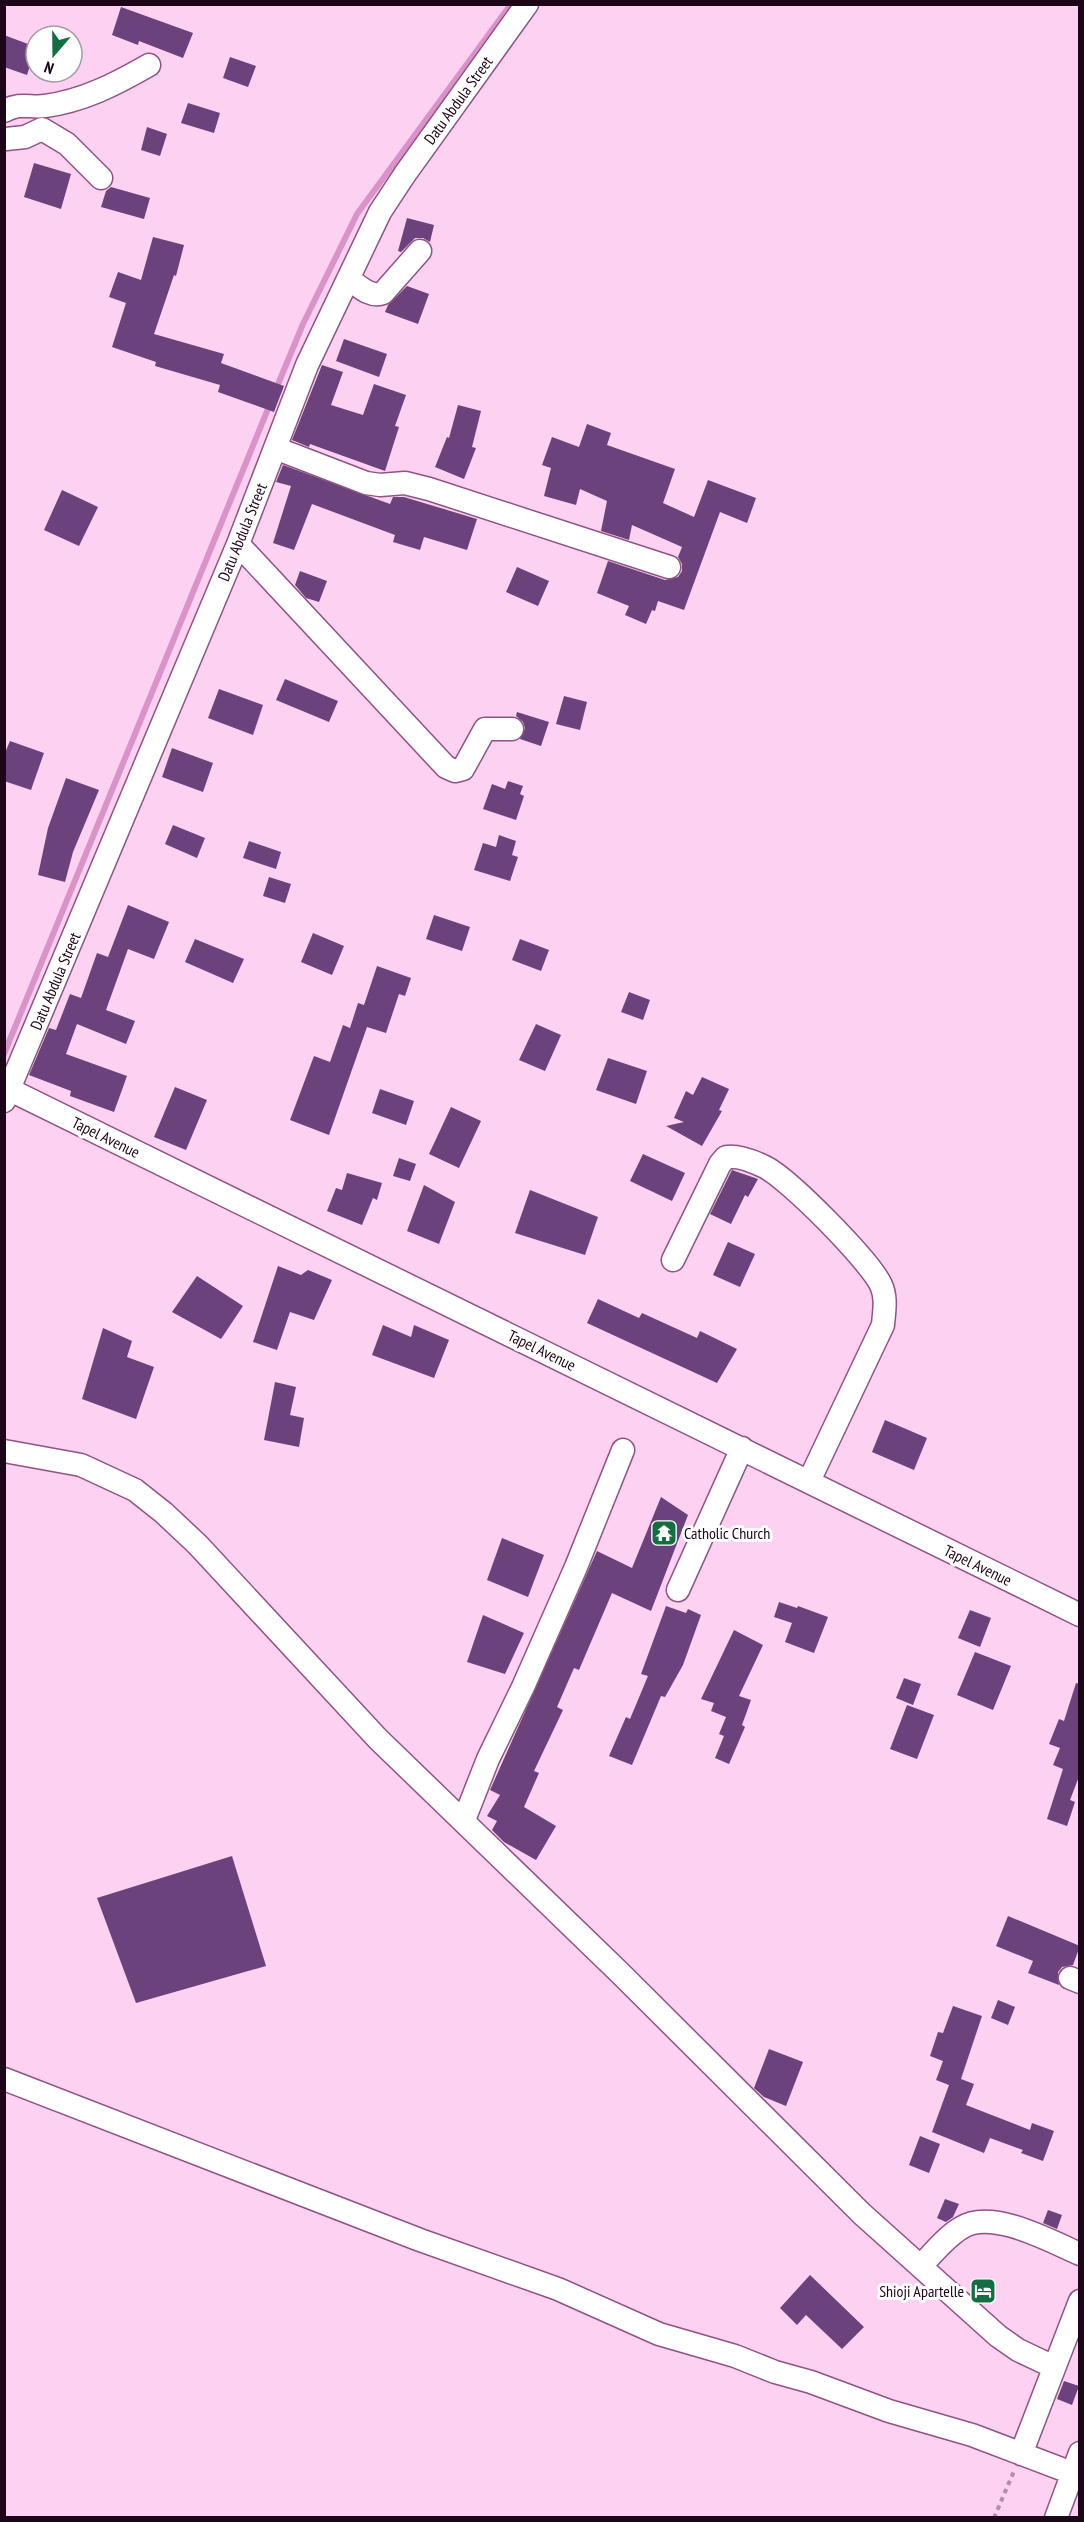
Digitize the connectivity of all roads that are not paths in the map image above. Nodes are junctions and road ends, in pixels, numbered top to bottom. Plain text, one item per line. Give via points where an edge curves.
1 (527, 4) edge
2 (149, 65) dead end
3 (4, 111) edge
4 (43, 118) junction
5 (5, 141) edge
6 (101, 178) dead end
7 (420, 251) dead end
8 (349, 279) junction
9 (275, 448) junction
10 (238, 544) junction
11 (669, 567) dead end
12 (512, 729) dead end
13 (6, 1092) edge
14 (673, 1260) dead end
15 (742, 1448) junction
16 (623, 1450) dead end
17 (4, 1451) edge
18 (809, 1481) junction
19 (678, 1590) dead end
20 (1080, 1615) edge
21 (464, 1820) junction
22 (4, 2079) edge
23 (1080, 2254) edge
24 (921, 2266) junction
25 (1080, 2301) edge
26 (1054, 2367) junction
27 (1021, 2454) junction
28 (1072, 2476) edge
29 (1056, 2517) edge

1 - 8 street, Datu Abdula Street via 380,212
2 - 4 street
3 - 4 street via 18,105
4 - 5 street via 25,136
4 - 6 street
7 - 8 street via 378,295
8 - 9 street, Datu Abdula Street via 307,365
9 - 10 street, Datu Abdula Street
9 - 11 street via 366,483 405,483 429,489
10 - 12 street via 446,767 464,769 485,729
10 - 13 street, Datu Abdula Street
13 - 15 street, Tapel Avenue
14 - 18 street via 720,1164 726,1157 734,1156 766,1167 788,1183 872,1268 882,1287 883,1325
15 - 18 street, Tapel Avenue
15 - 19 street
16 - 21 street via 576,1567
17 - 21 street via 81,1465 135,1490 164,1513 378,1739
18 - 20 street, Tapel Avenue
21 - 24 street via 806,2159
22 - 27 street via 558,2289 659,2334 735,2356
23 - 24 street via 1013,2227 975,2222 949,2237
24 - 26 street via 999,2336
25 - 26 street
26 - 27 street
27 - 28 street
28 - 29 street

